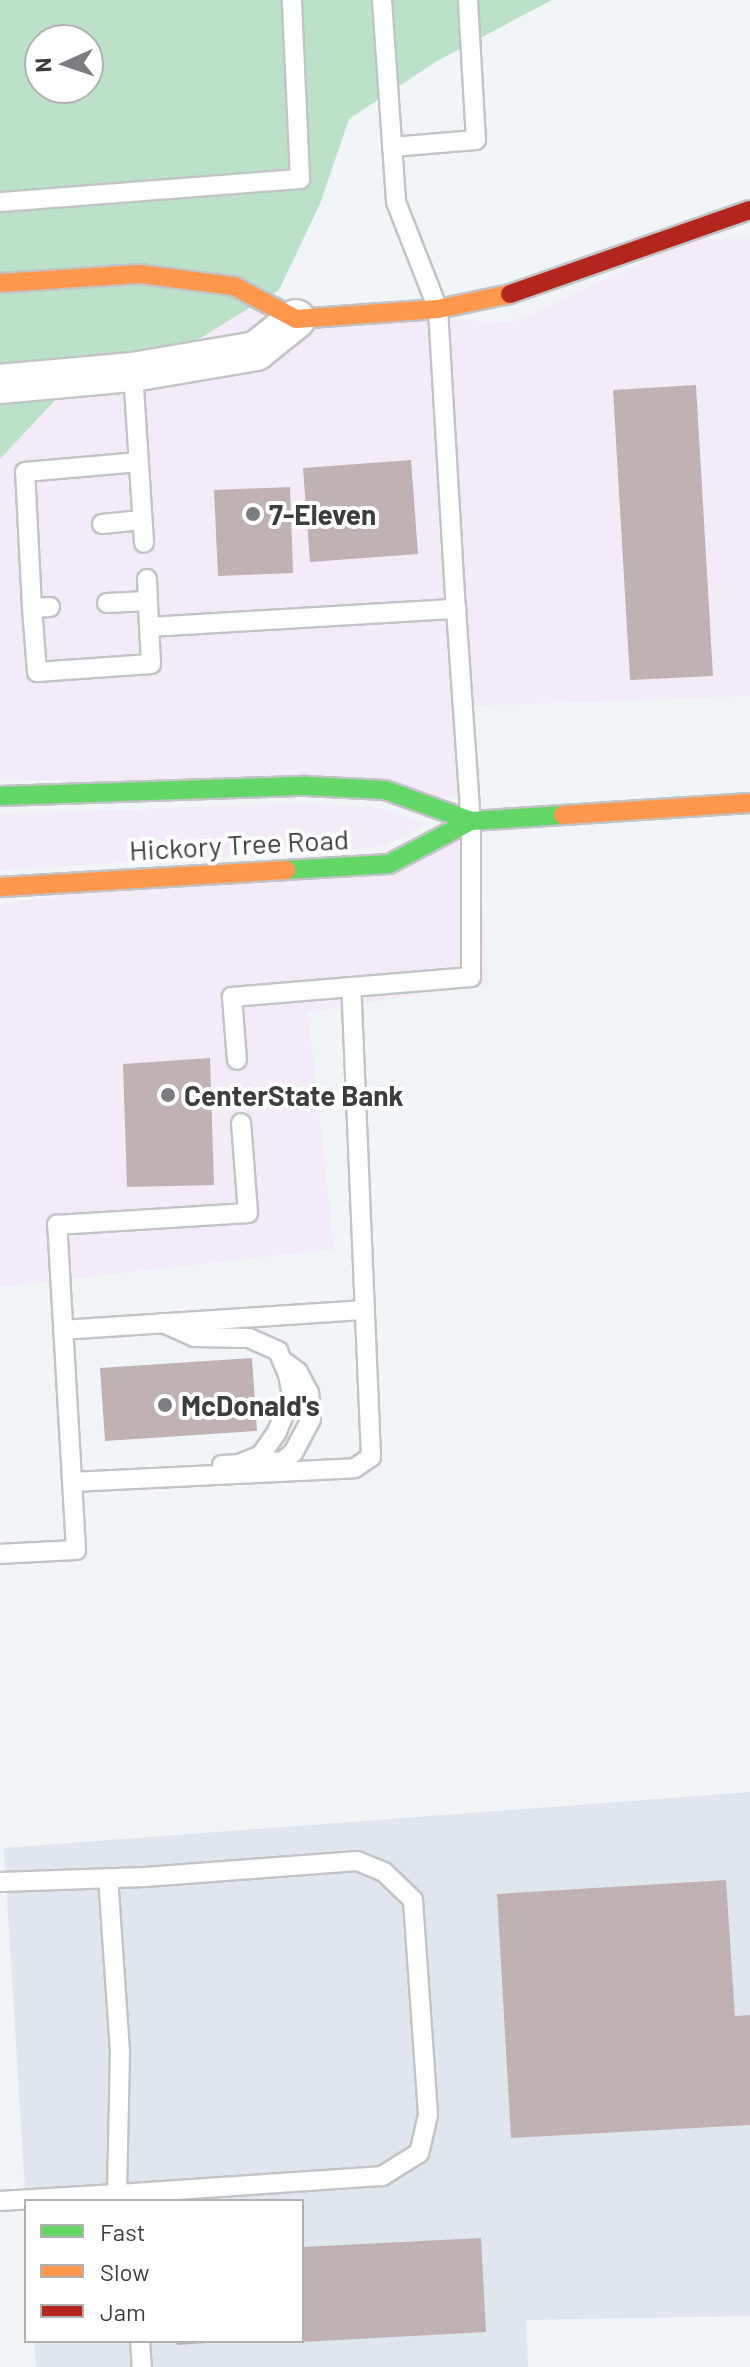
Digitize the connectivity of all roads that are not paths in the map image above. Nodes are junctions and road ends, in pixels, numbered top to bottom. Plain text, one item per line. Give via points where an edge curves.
1 (292, 0) edge
2 (382, 0) edge
3 (468, 0) edge
4 (392, 147) junction
5 (0, 202) edge
6 (749, 219) edge
7 (0, 283) edge
8 (438, 309) junction
9 (296, 319) junction
10 (133, 372) junction
11 (0, 384) edge
12 (139, 462) junction
13 (142, 520) junction
14 (102, 524) dead end
15 (144, 543) dead end
16 (147, 579) dead end
17 (147, 601) junction
18 (107, 603) dead end
19 (456, 609) junction
20 (149, 627) junction
21 (0, 796) edge
22 (750, 803) edge
23 (471, 821) junction
24 (0, 887) edge
25 (351, 987) junction
26 (237, 1060) dead end
27 (241, 1123) dead end
28 (364, 1310) junction
29 (163, 1323) junction
30 (63, 1330) junction
31 (283, 1361) junction
32 (239, 1464) junction
33 (173, 1478) junction
34 (72, 1482) junction
35 (0, 1554) edge
36 (108, 1878) junction
37 (0, 1882) edge
38 (117, 2198) edge
39 (78, 2199) edge
40 (24, 2200) edge
41 (0, 2201) edge
42 (140, 2343) edge
43 (142, 2367) edge

1 - 5 lane via 300,179
2 - 4 lane
3 - 4 lane via 476,140
4 - 8 lane via 396,202
6 - 8 street via 527,291
7 - 9 street via 140,274 234,286
8 - 9 street
8 - 19 lane
9 - 10 street via 256,351
10 - 11 street
10 - 12 lane
12 - 13 lane
12 - 20 lane via 25,472 36,529 41,608 37,672 151,664
13 - 14 lane
13 - 15 lane
16 - 17 lane
17 - 18 lane
17 - 20 lane
19 - 20 lane
19 - 23 lane
21 - 23 street, Hickory Tree Road via 306,786 385,790
22 - 23 street, Hickory Tree Road
23 - 24 street, Hickory Tree Road via 389,864
23 - 25 lane via 471,977
25 - 26 lane via 232,997
25 - 28 lane
27 - 30 lane via 248,1213 57,1225
28 - 29 lane
28 - 33 lane via 371,1457 355,1468
29 - 30 lane
29 - 31 lane via 194,1337 249,1338 278,1351
30 - 34 lane
31 - 32 lane via 292,1396 277,1432 261,1455
31 - 32 lane via 298,1372 309,1393 311,1419 305,1437 283,1461
32 - 33 lane via 204,1467
33 - 34 lane
34 - 35 lane via 76,1550
36 - 37 lane
36 - 38 lane via 120,2052
36 - 38 lane via 357,1861 384,1872 413,1900 428,2115 419,2153 382,2176
38 - 39 lane
40 - 41 lane
42 - 43 lane

